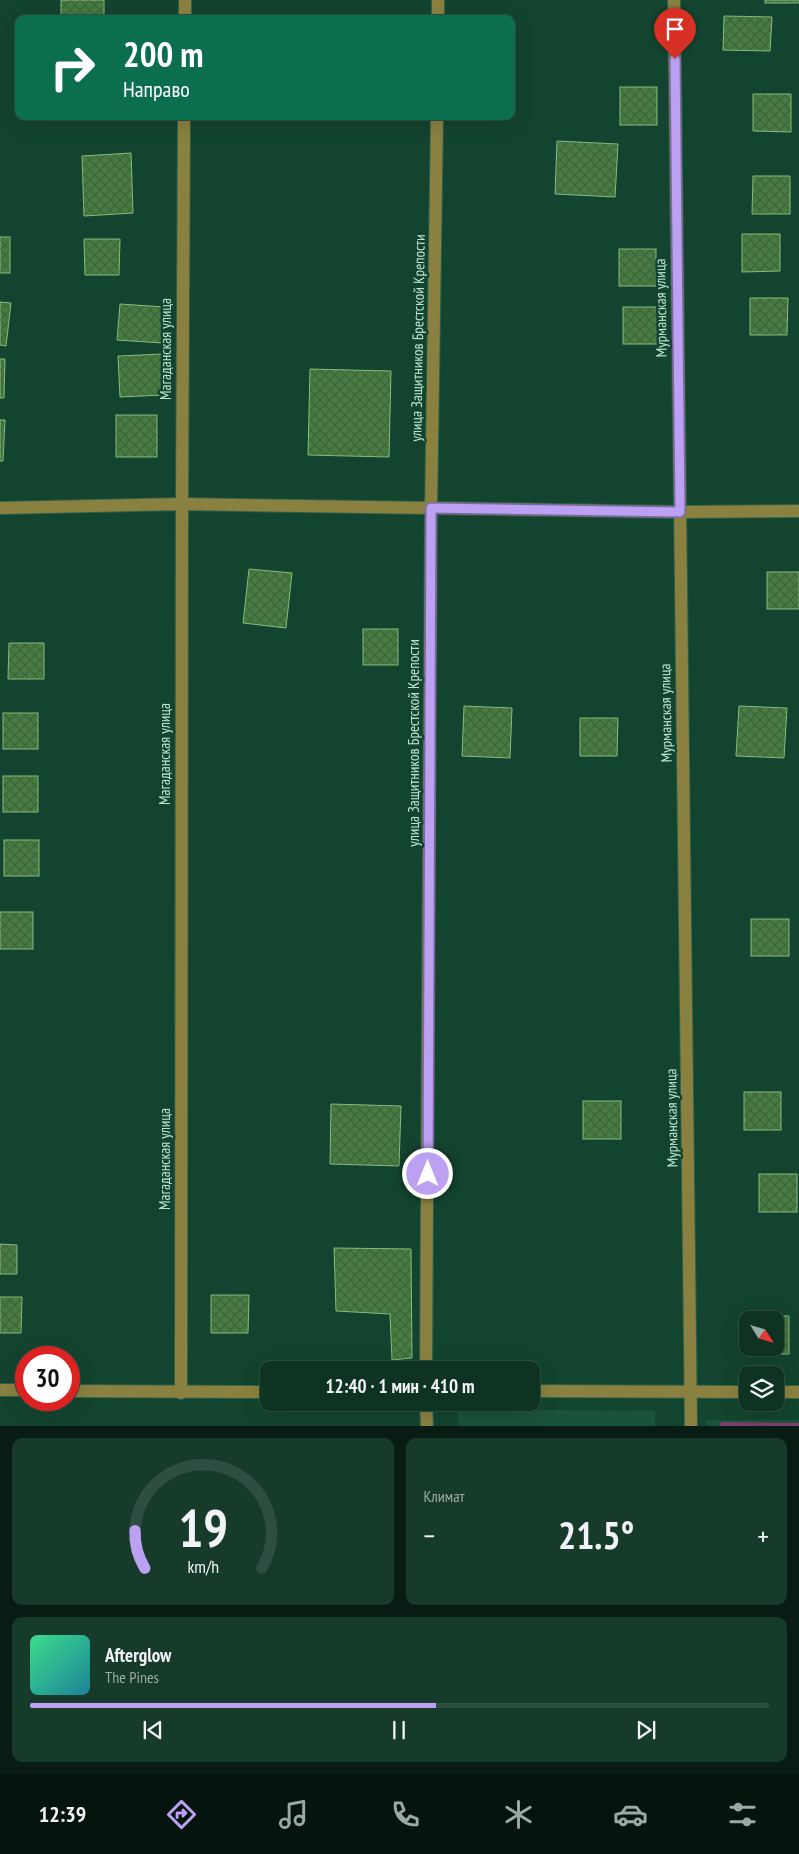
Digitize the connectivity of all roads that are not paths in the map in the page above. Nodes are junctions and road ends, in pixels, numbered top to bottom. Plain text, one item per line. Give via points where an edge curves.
1 (185, 0) edge
2 (438, 0) edge
3 (674, 0) edge
4 (185, 15) edge
5 (438, 15) edge
6 (184, 120) edge
7 (437, 120) edge
8 (182, 504) junction
9 (0, 508) edge
10 (431, 508) junction
11 (799, 511) edge
12 (680, 512) junction
13 (426, 1361) edge
14 (0, 1390) edge
15 (15, 1390) edge
16 (80, 1391) edge
17 (540, 1391) edge
18 (260, 1392) edge
19 (692, 1392) junction
20 (739, 1392) edge
21 (784, 1392) edge
22 (799, 1392) edge
23 (181, 1393) junction
24 (426, 1411) edge
25 (427, 1426) edge
26 (691, 1426) edge

1 - 4 street
2 - 5 street
3 - 12 street, Мурманская улица
6 - 8 street, Магаданская улица
7 - 10 street, улица Защитников Брестской Крепости
8 - 9 street
8 - 10 street
8 - 23 street, Магаданская улица
10 - 12 street
10 - 13 street, улица Защитников Брестской Крепости
11 - 12 street
12 - 19 street, Мурманская улица
14 - 15 street
16 - 23 street
17 - 19 street
18 - 23 street
19 - 20 street
19 - 26 street, Мурманская улица
21 - 22 street
24 - 25 street

